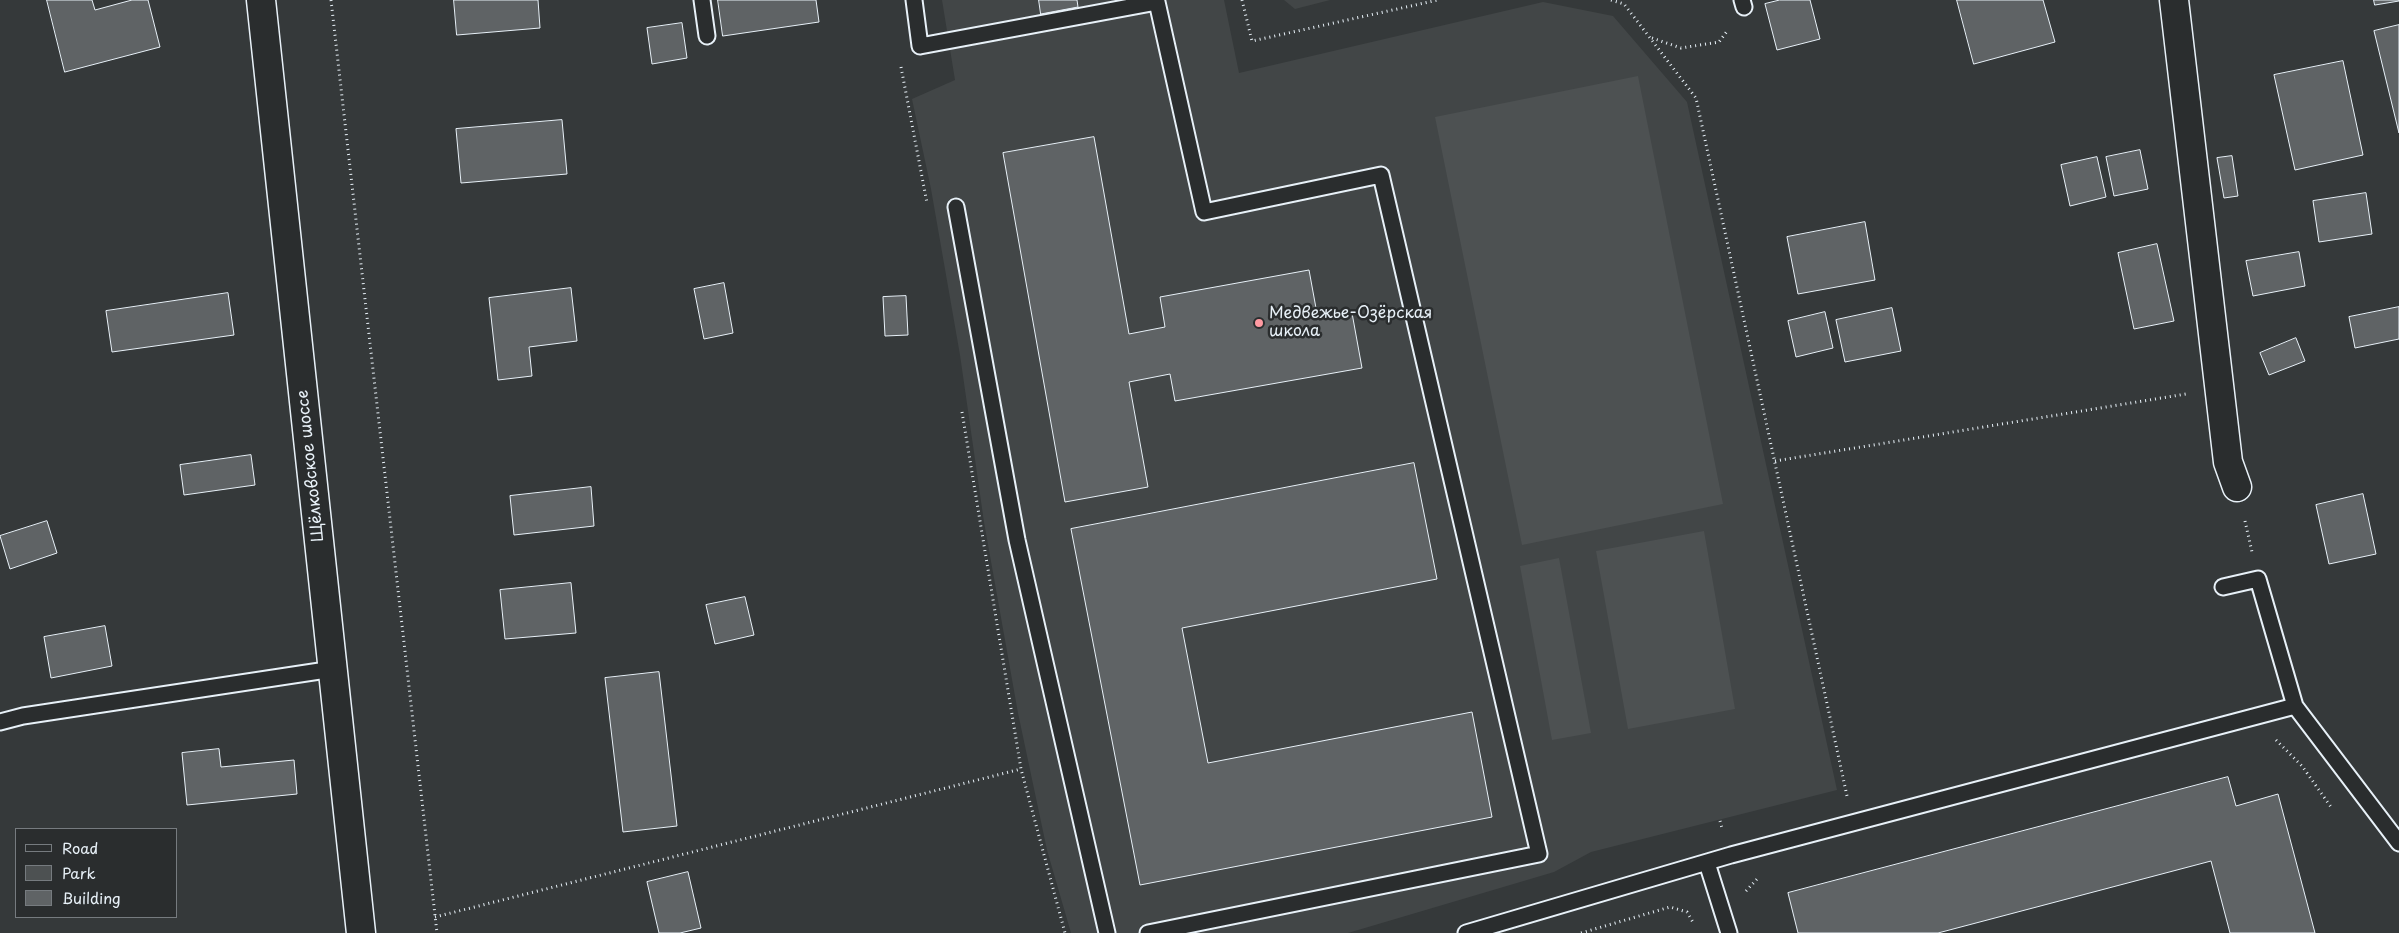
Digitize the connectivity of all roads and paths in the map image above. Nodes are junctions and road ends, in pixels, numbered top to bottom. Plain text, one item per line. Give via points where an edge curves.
1 (261, 0) edge
2 (331, 0) edge
3 (702, 0) edge
4 (914, 0) edge
5 (1242, 0) edge
6 (1438, 0) edge
7 (1611, 0) edge
8 (2174, 0) edge
9 (1743, 4) edge
10 (707, 36) dead end
11 (1650, 38) junction
12 (899, 58) dead end
13 (956, 207) dead end
14 (929, 213) dead end
15 (2219, 388) junction
16 (961, 405) dead end
17 (1775, 461) junction
18 (2237, 487) joint
19 (2258, 579) junction
20 (2223, 587) dead end
21 (333, 669) junction
22 (2295, 706) junction
23 (0, 722) edge
24 (1021, 769) junction
25 (1848, 803) dead end
26 (2399, 843) edge
27 (1707, 863) junction
28 (435, 917) junction
29 (1695, 926) dead end
30 (361, 933) edge
31 (437, 933) edge
32 (1065, 933) edge
33 (1107, 933) edge
34 (1148, 933) edge
35 (1466, 933) edge
36 (1581, 933) edge
37 (1729, 933) edge

1 - 21 main road, Щёлковское шоссе
2 - 28 path
3 - 10 lane
4 - 34 lane via 920,46 1157,2 1204,212 1381,175 1539,854
5 - 6 path via 1252,41
7 - 11 path via 1624,4
8 - 15 main road
9 - 11 path via 1719,42 1681,48
11 - 17 path via 1696,98
12 - 14 path
13 - 33 lane via 1017,540
15 - 17 path
15 - 18 main road via 2228,462
16 - 24 path
17 - 25 path
18 - 19 path
19 - 20 lane
19 - 22 lane
21 - 23 lane
21 - 30 main road, Щёлковское шоссе
22 - 26 lane
22 - 27 lane
24 - 28 path
24 - 32 path
27 - 35 lane
27 - 37 lane
28 - 31 path
29 - 36 path via 1687,912 1670,907

